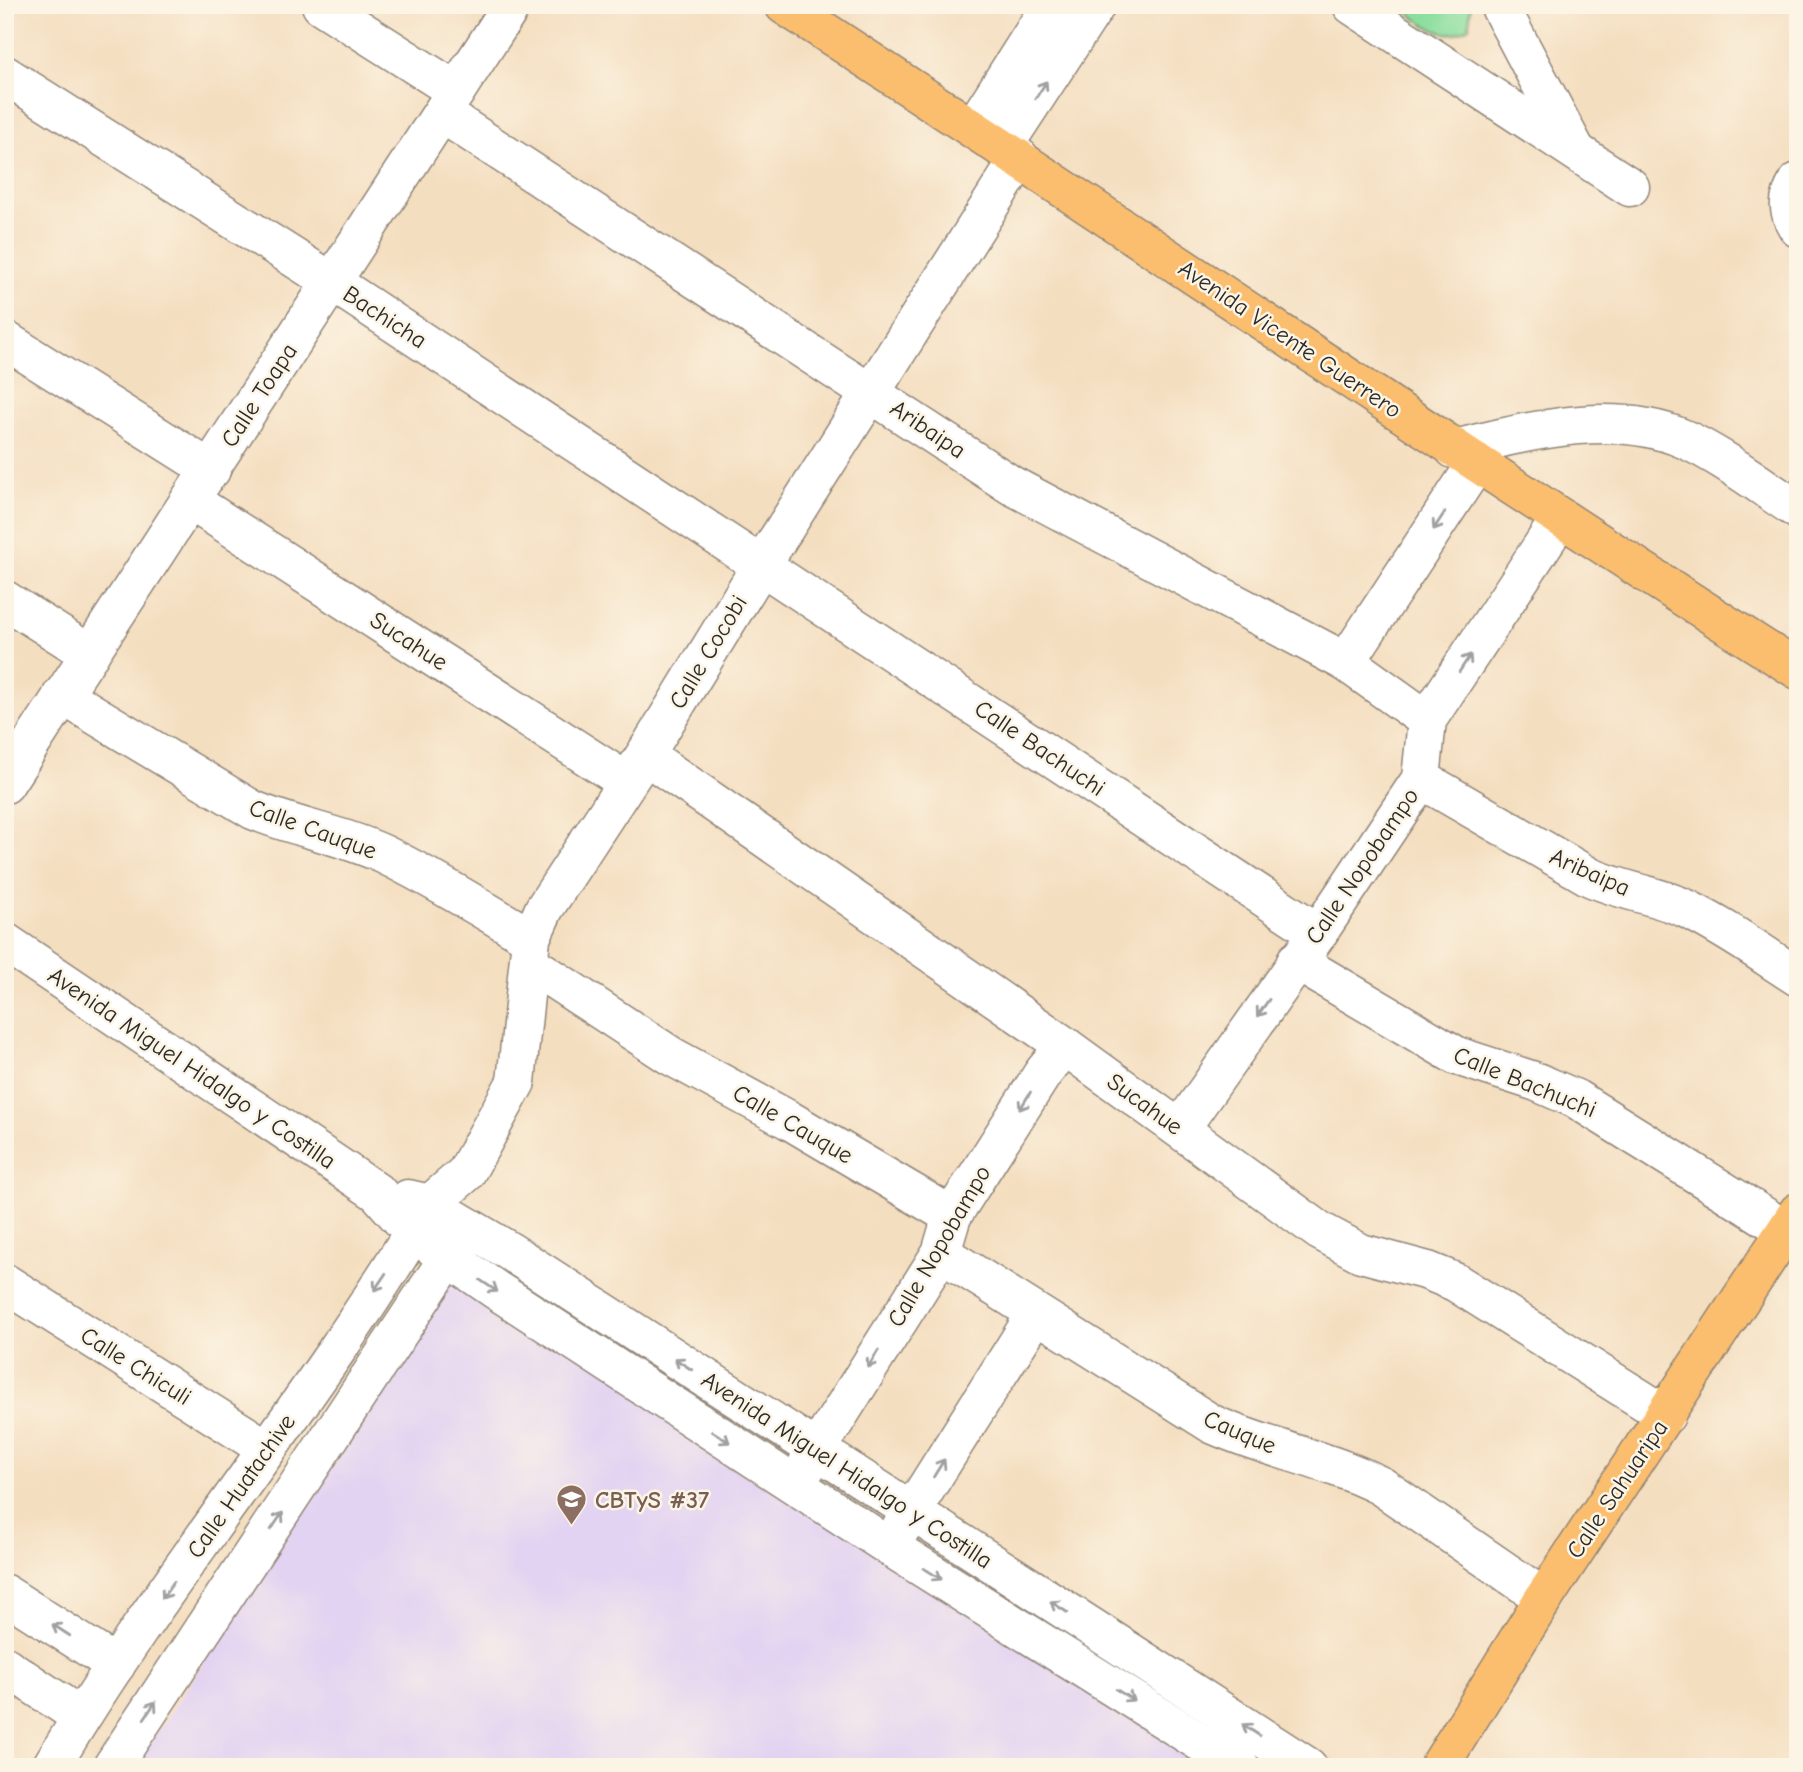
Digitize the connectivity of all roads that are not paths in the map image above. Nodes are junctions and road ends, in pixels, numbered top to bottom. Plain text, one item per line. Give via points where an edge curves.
1 (321, 5) edge
2 (512, 5) edge
3 (784, 5) edge
4 (1051, 5) edge
5 (1096, 5) edge
6 (1352, 5) edge
7 (1499, 5) edge
8 (5, 75) edge
9 (450, 103) junction
10 (999, 144) junction
11 (1577, 153) junction
12 (1630, 187) dead end
13 (332, 282) junction
14 (5, 340) edge
15 (873, 392) junction
16 (1465, 457) junction
17 (201, 485) junction
18 (1798, 510) edge
19 (1560, 519) junction
20 (762, 564) junction
21 (5, 600) edge
22 (90, 654) junction
23 (1346, 662) junction
24 (1798, 670) edge
25 (62, 695) junction
26 (1427, 720) junction
27 (636, 768) junction
28 (1421, 779) junction
29 (5, 784) edge
30 (5, 942) edge
31 (1307, 947) junction
32 (530, 950) junction
33 (1798, 977) edge
34 (1065, 1046) junction
35 (1180, 1129) junction
36 (466, 1173) junction
37 (952, 1216) junction
38 (422, 1218) junction
39 (1792, 1221) edge
40 (459, 1242) junction
41 (941, 1253) junction
42 (5, 1283) edge
43 (1036, 1314) junction
44 (1665, 1415) junction
45 (267, 1449) junction
46 (816, 1449) junction
47 (794, 1486) junction
48 (912, 1512) junction
49 (890, 1547) junction
50 (5, 1594) edge
51 (1544, 1598) junction
52 (116, 1665) junction
53 (5, 1666) edge
54 (81, 1717) junction
55 (51, 1767) edge
56 (113, 1767) edge
57 (1240, 1767) edge
58 (1308, 1767) edge
59 (1439, 1767) edge

1 - 9 street, Aribaipa
2 - 9 street, Calle Toapa
3 - 10 main road, Avenida Vicente Guerrero
4 - 10 street
10 -> 5 street
6 - 11 street
7 - 11 street
8 - 13 street, Bachicha
9 - 13 street, Calle Toapa
9 - 15 street, Aribaipa
10 - 15 street, Calle Cocobi
10 - 16 main road, Avenida Vicente Guerrero
11 - 12 street
13 - 17 street, Calle Toapa
13 - 20 street, Bachicha
14 - 17 street, Sucahue
15 - 20 street, Calle Cocobi
15 - 23 street, Aribaipa via 1073,521
16 - 18 street via 1539,429 1646,428 1685,440
16 - 19 main road, Avenida Vicente Guerrero
16 -> 23 street
17 - 22 street, Calle Toapa
17 - 27 street, Sucahue
19 - 24 main road, Avenida Vicente Guerrero
26 -> 19 street, Calle Nopobampo
20 - 27 street, Calle Cocobi
20 - 31 street, Calle Bachuchi
21 - 22 street
22 - 25 street, Calle Toapa
23 - 26 street, Aribaipa
25 - 29 street, Calle Toapa
25 - 32 street, Calle Cauque via 253,810 386,855
26 - 28 street, Calle Nopobampo
27 - 32 street, Calle Cocobi via 544,909
27 - 34 street, Sucahue
28 - 31 street, Calle Nopobampo
28 - 33 street, Aribaipa via 1564,864 1615,888 1686,909
30 - 38 street, Avenida Miguel Hidalgo y Costilla
31 -> 35 street, Calle Nopobampo
31 - 39 street, Calle Bachuchi via 1457,1056 1577,1098
32 - 36 street, Calle Cocobi via 516,1082
32 - 37 street, Calle Cauque via 671,1056
34 - 35 street, Sucahue
34 -> 37 street, Calle Nopobampo
35 - 44 street, Sucahue via 1320,1231 1361,1253 1455,1282
36 - 38 street, Calle Cocobi
36 - 40 street, Calle Cocobi
37 - 41 street, Calle Nopobampo
38 - 40 street, Avenida Miguel Hidalgo y Costilla
38 -> 45 street, Calle Huatachive
39 - 44 main road, Calle Sahuaripa
46 -> 40 street, Avenida Miguel Hidalgo y Costilla
40 -> 47 street, Avenida Miguel Hidalgo y Costilla
56 -> 40 street, Calle Huatachive
41 - 43 street, Cauque
41 -> 46 street, Calle Nopobampo
42 - 45 street, Calle Chiculi
48 -> 43 street
43 - 51 street, Cauque via 1212,1424 1354,1472 1381,1486
44 - 51 main road, Calle Sahuaripa
45 -> 52 street, Calle Huatachive
46 - 47 street, Calle Nopobampo
46 - 48 street, Avenida Miguel Hidalgo y Costilla
47 - 49 street, Avenida Miguel Hidalgo y Costilla
48 - 49 street
58 -> 48 street, Avenida Miguel Hidalgo y Costilla
49 -> 57 street, Avenida Miguel Hidalgo y Costilla
52 -> 50 street
51 - 59 main road, Calle Sahuaripa
52 - 54 street, Calle Huatachive
53 - 54 street
54 - 55 street, Calle Huatachive

